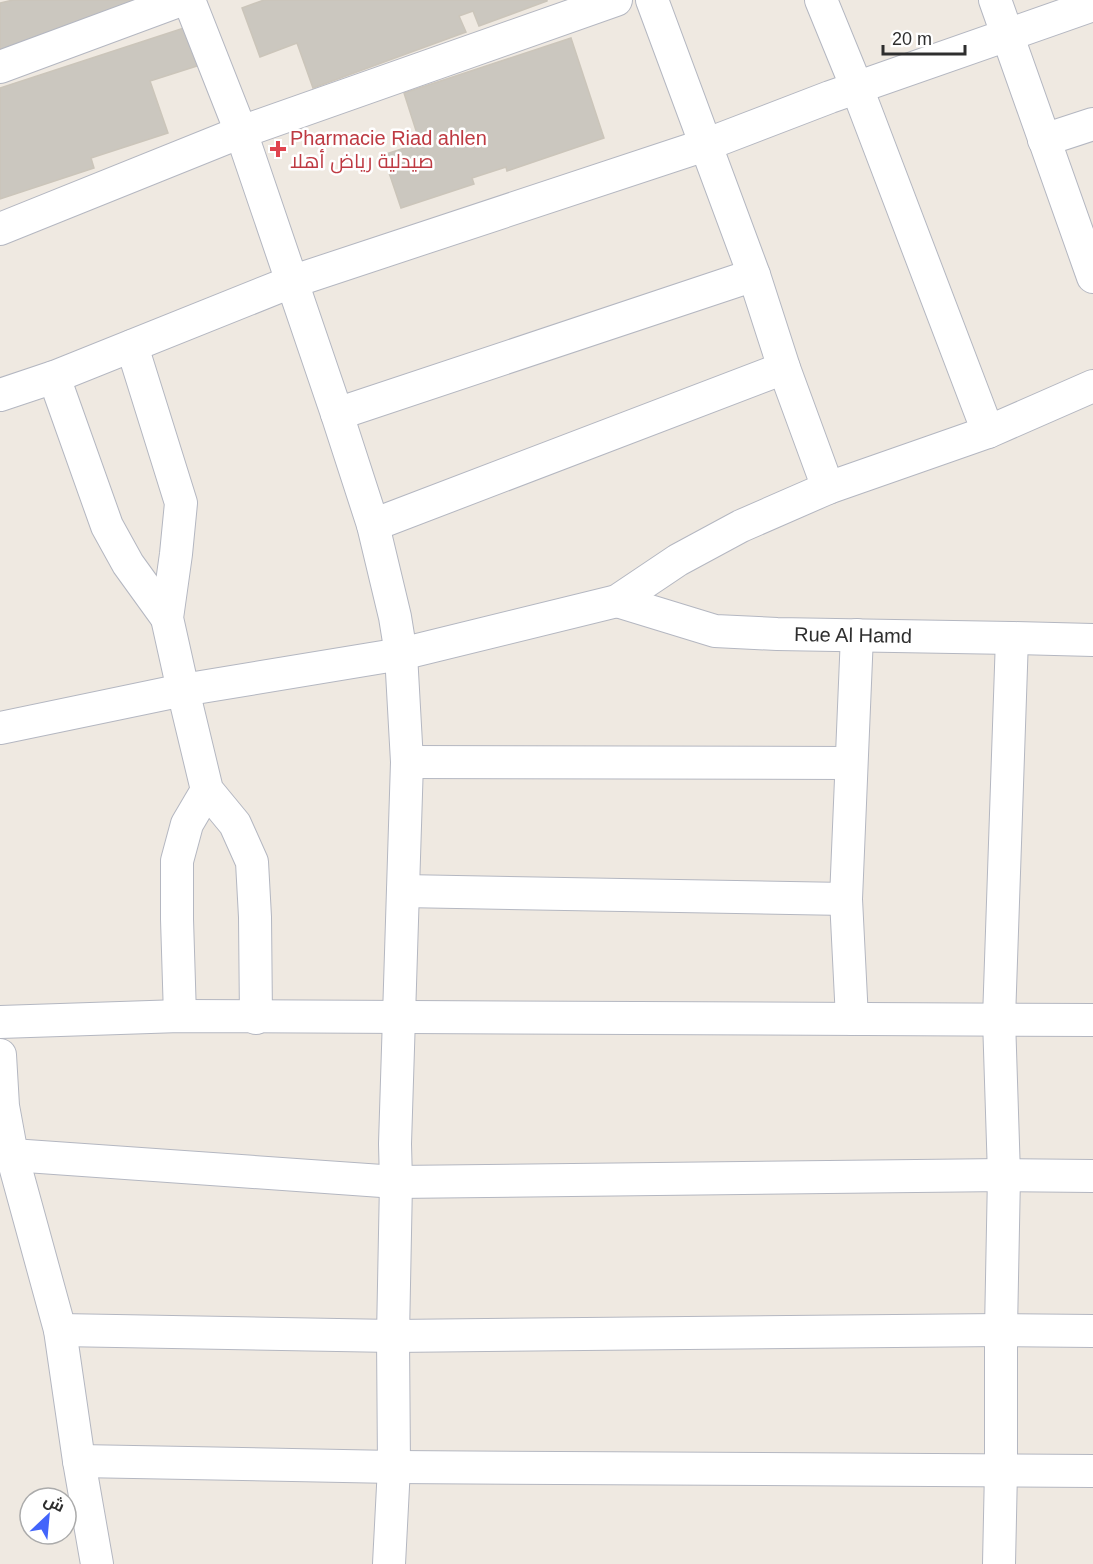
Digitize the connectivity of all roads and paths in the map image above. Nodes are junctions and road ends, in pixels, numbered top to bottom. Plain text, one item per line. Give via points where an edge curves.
1 (181, 0) edge
2 (189, 0) edge
3 (616, 0) edge
4 (652, 0) edge
5 (821, 0) edge
6 (995, 0) edge
7 (1093, 4) edge
8 (1007, 34) junction
9 (0, 67) edge
10 (857, 88) junction
11 (1093, 124) edge
12 (241, 132) junction
13 (1044, 140) junction
14 (705, 145) junction
15 (0, 229) edge
16 (1091, 266) edge
17 (754, 276) junction
18 (291, 282) junction
19 (132, 346) junction
20 (784, 368) junction
21 (54, 377) junction
22 (1093, 386) edge
23 (0, 395) edge
24 (337, 414) junction
25 (988, 432) junction
26 (828, 488) junction
27 (373, 525) junction
28 (617, 600) junction
29 (167, 618) junction
30 (857, 635) junction
31 (1012, 638) junction
32 (1093, 640) edge
33 (401, 654) junction
34 (183, 690) junction
35 (0, 728) edge
36 (406, 762) junction
37 (851, 763) junction
38 (207, 790) junction
39 (403, 891) junction
40 (846, 899) junction
41 (180, 1016) junction
42 (256, 1018) junction
43 (399, 1018) junction
44 (852, 1019) junction
45 (999, 1019) junction
46 (1093, 1020) edge
47 (0, 1022) edge
48 (0, 1054) edge
49 (6, 1155) edge
50 (1004, 1175) junction
51 (1093, 1176) edge
52 (396, 1182) junction
53 (60, 1330) junction
54 (1001, 1330) junction
55 (1093, 1331) edge
56 (393, 1336) junction
57 (79, 1461) junction
58 (394, 1467) junction
59 (1001, 1470) junction
60 (1093, 1471) edge
61 (97, 1564) edge
62 (389, 1564) edge
63 (999, 1564) edge

1 - 9 street
2 - 12 street
3 - 12 street
4 - 14 street
5 - 10 street
6 - 8 street
7 - 8 street
8 - 10 street
8 - 13 street
10 - 14 street
10 - 25 street
11 - 13 street
12 - 15 street
12 - 18 street
13 - 16 street
14 - 17 street
14 - 18 street
17 - 20 street
17 - 24 street
18 - 19 street
18 - 24 street
19 - 21 street
19 - 29 street via 181,503
20 - 26 street
20 - 27 street
21 - 23 street
21 - 29 street via 107,526 128,564
22 - 25 street
24 - 27 street
25 - 26 street
26 - 28 street via 741,526 678,560
27 - 33 street
28 - 30 street, Rue Al Hamd via 715,631
28 - 33 street
29 - 34 street
30 - 31 street, Rue Al Hamd
30 - 37 street
31 - 32 street, Rue Al Hamd
31 - 45 street
33 - 34 street
33 - 36 street
34 - 35 street
34 - 38 street
36 - 37 street
36 - 39 street
37 - 40 street
38 - 41 street via 187,824 177,861
38 - 42 street via 235,824 252,862
39 - 40 street
39 - 43 street
40 - 44 street
41 - 42 street
41 - 47 street
42 - 43 street
43 - 44 street
43 - 52 street
44 - 45 street
45 - 46 street
45 - 50 street
48 - 49 street
49 - 52 street
49 - 53 street
50 - 51 street
50 - 52 street
50 - 54 street
52 - 56 street
53 - 56 street
53 - 57 street
54 - 55 street
54 - 56 street
54 - 59 street
56 - 58 street
57 - 58 street
57 - 61 street
58 - 59 street
58 - 62 street
59 - 60 street
59 - 63 street

